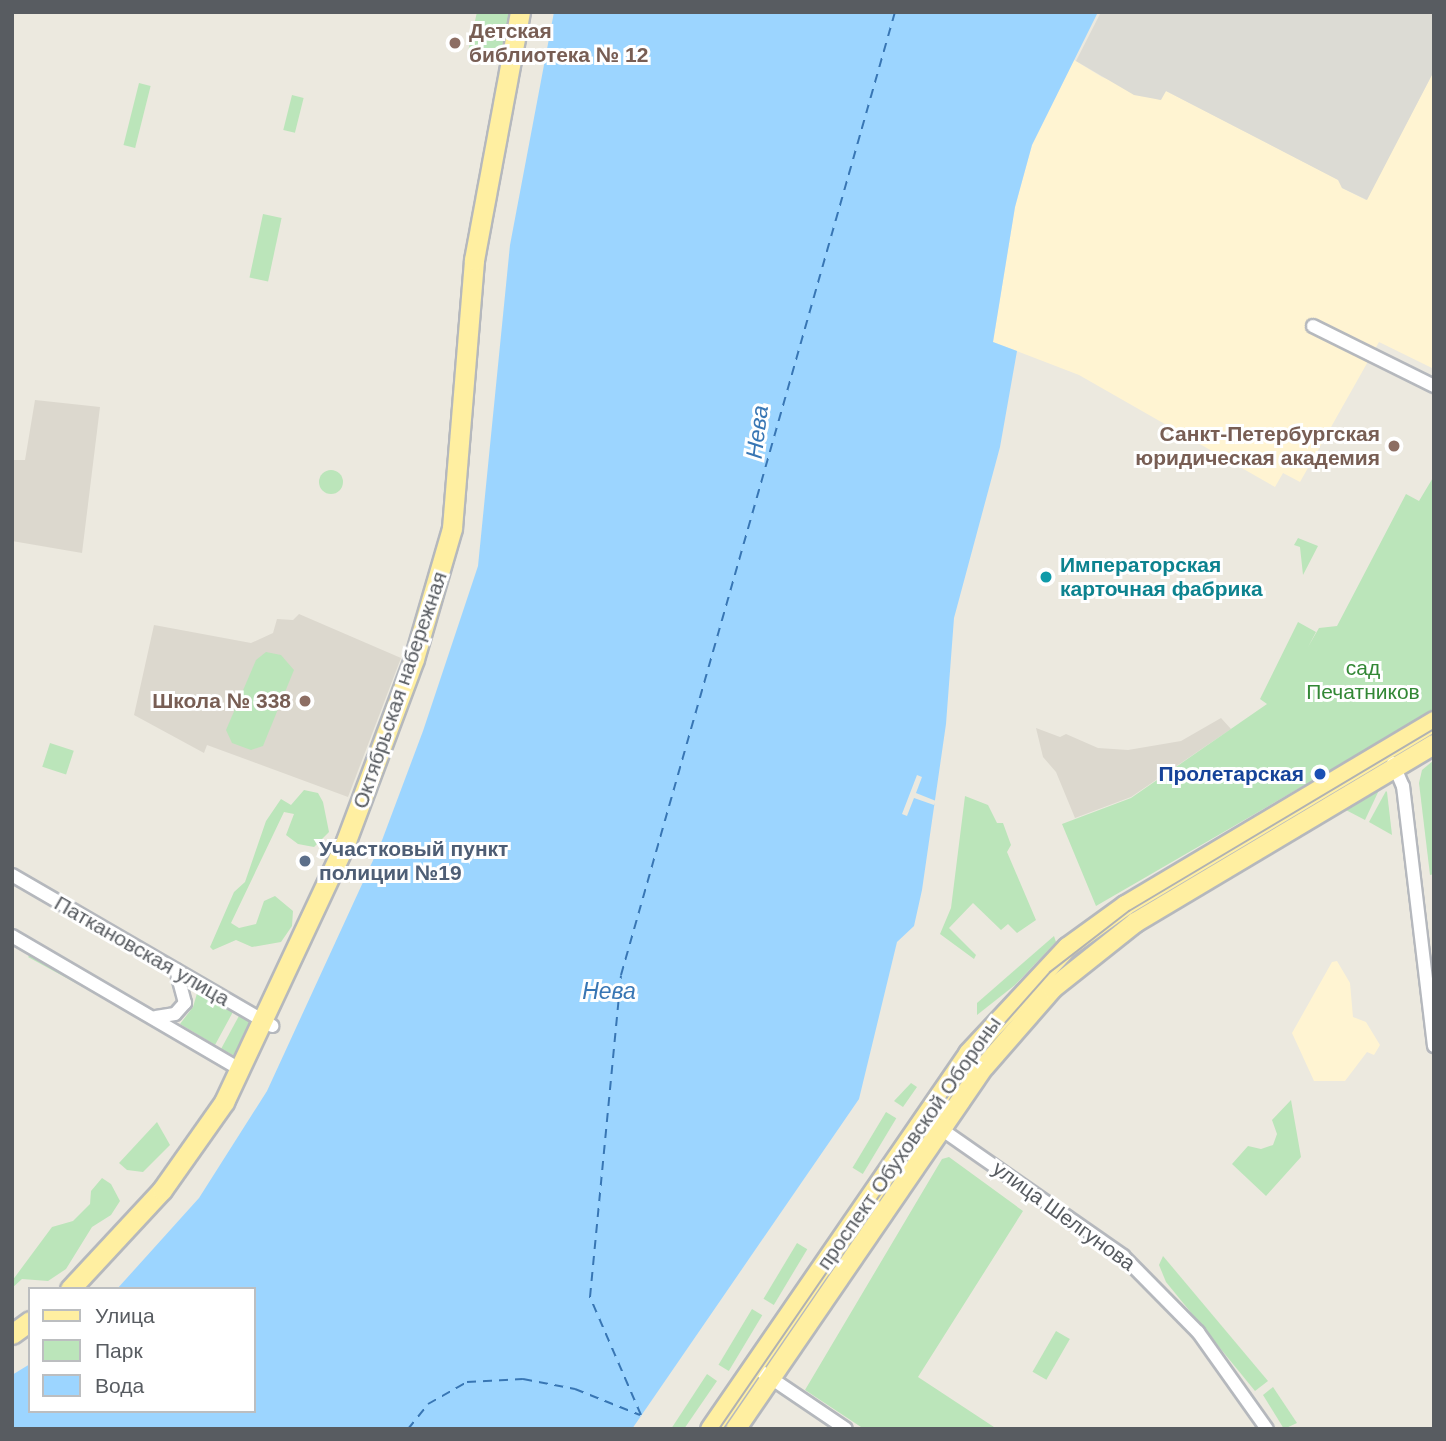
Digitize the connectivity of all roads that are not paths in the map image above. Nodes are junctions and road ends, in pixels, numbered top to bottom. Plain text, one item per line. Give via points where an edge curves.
1 (520, 12) edge
2 (531, 12) edge
3 (1313, 326) dead end
4 (1434, 386) edge
5 (1434, 721) edge
6 (1434, 744) edge
7 (1385, 750) junction
8 (1395, 767) junction
9 (12, 875) edge
10 (12, 936) edge
11 (176, 970) junction
12 (154, 1017) junction
13 (267, 1023) junction
14 (1434, 1046) edge
15 (240, 1069) junction
16 (924, 1117) junction
17 (941, 1129) junction
18 (72, 1287) edge
19 (89, 1287) edge
20 (28, 1322) edge
21 (12, 1334) edge
22 (28, 1337) edge
23 (12, 1348) edge
24 (753, 1366) junction
25 (770, 1378) junction
26 (710, 1429) edge
27 (735, 1429) edge
28 (846, 1429) edge
29 (1267, 1429) edge

1 - 13 main road, Октябрьская набережная via 474,260 453,516 443,569 351,829
2 - 13 main road, Октябрьская набережная via 482,290 464,531 457,562 370,813
3 - 4 street
5 - 7 main road, проспект Обуховской Обороны
6 - 8 main road, проспект Обуховской Обороны
7 - 8 street
7 - 16 main road, проспект Обуховской Обороны via 1084,933 985,1031
8 - 14 street via 1405,803
8 - 17 main road, проспект Обуховской Обороны via 1096,949 1020,1021
9 - 11 street, Паткановская улица
10 - 12 street
11 - 12 street via 185,1003 175,1014
11 - 13 street, Паткановская улица
12 - 15 street
13 - 15 main road, Октябрьская набережная
13 - 19 main road, Октябрьская набережная via 236,1103 199,1163
15 - 18 main road, Октябрьская набережная via 188,1157
16 - 17 street, улица Шелгунова
16 - 24 main road, проспект Обуховской Обороны
17 - 25 main road, проспект Обуховской Обороны
17 - 29 street, улица Шелгунова via 1102,1239 1142,1273 1214,1353
20 - 21 main road
22 - 23 main road
24 - 25 street
24 - 26 main road, проспект Обуховской Обороны
25 - 27 main road, проспект Обуховской Обороны
25 - 28 street

